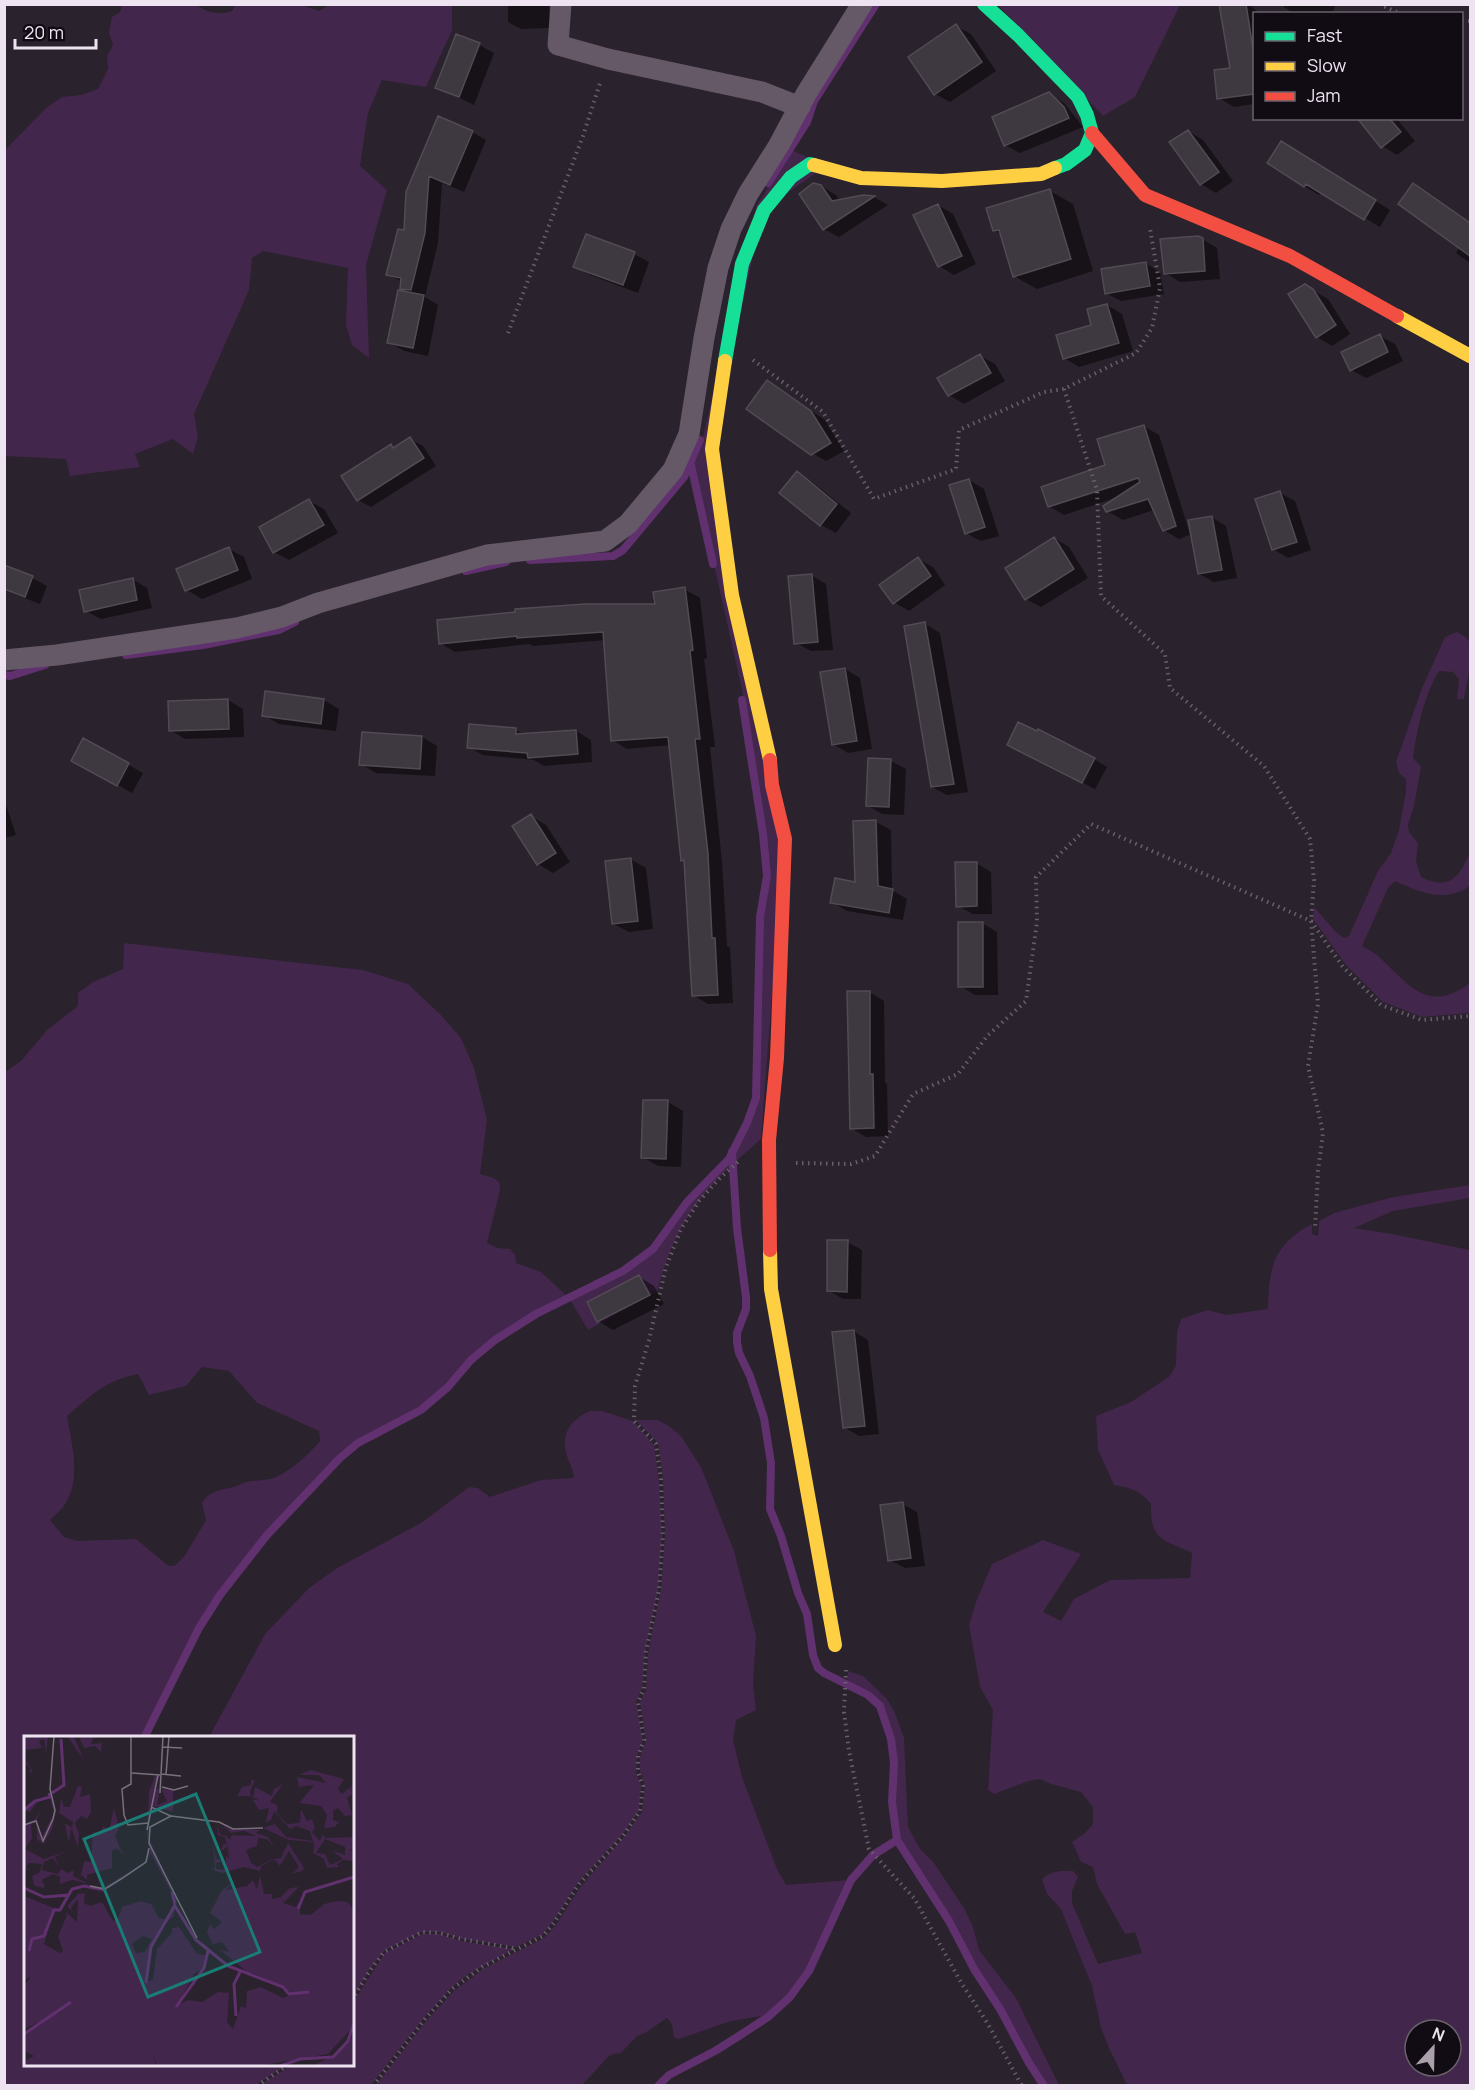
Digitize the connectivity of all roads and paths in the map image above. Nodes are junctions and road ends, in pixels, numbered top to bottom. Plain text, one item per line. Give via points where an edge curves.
1 (561, 4) edge
2 (862, 4) edge
3 (984, 4) edge
4 (1379, 4) edge
5 (1397, 12) edge
6 (608, 59) junction
7 (800, 107) junction
8 (1092, 133) junction
9 (1145, 195) junction
10 (508, 333) dead end
11 (728, 341) junction
12 (1470, 356) edge
13 (1064, 389) junction
14 (4, 660) edge
15 (1311, 921) junction
16 (1470, 1016) edge
17 (768, 1140) junction
18 (769, 1162) junction
19 (1315, 1230) dead end
20 (835, 1645) joint
21 (517, 1949) junction
22 (354, 1997) edge
23 (286, 2066) edge
24 (257, 2085) edge
25 (373, 2085) edge
26 (1022, 2085) edge

1 - 6 street via 558,45
2 - 7 street
3 - 8 street via 1078,97
4 - 5 path
6 - 7 street via 762,92
6 - 10 path
7 - 14 street via 731,229 718,268 689,434 673,470 628,524 605,541 487,555 237,628
8 - 9 street
8 - 11 street via 1085,150 1066,164 1041,174 942,182 861,178 810,164 790,177 764,210 742,264
9 - 12 street via 1290,256
9 - 13 path via 1160,288 1152,328 1136,353
11 - 13 path via 823,412 874,499 956,469 959,430 1044,392
11 - 17 street via 712,449 732,595 785,839 777,1058
13 - 15 path via 1096,490 1101,596 1165,654 1170,688 1264,766 1310,839 1314,880
15 - 16 path via 1343,967 1381,1005 1422,1020
15 - 18 path via 1091,824 1036,877 1037,922 1026,1001 988,1035 958,1074 913,1094 875,1156 851,1164
15 - 19 path via 1318,1004 1308,1066 1323,1133
17 - 18 street
17 - 21 path via 718,1180 681,1229 666,1267 635,1386 634,1421 656,1444 663,1535 659,1590 646,1653 644,1689 638,1702 644,1740 638,1756 643,1786 640,1811 579,1884 543,1936
18 - 20 street via 771,1289
20 - 26 path via 846,1670 844,1712 849,1751 869,1849 914,1898
21 - 22 path via 422,1932 384,1952
21 - 25 path via 452,1989
23 - 24 path

